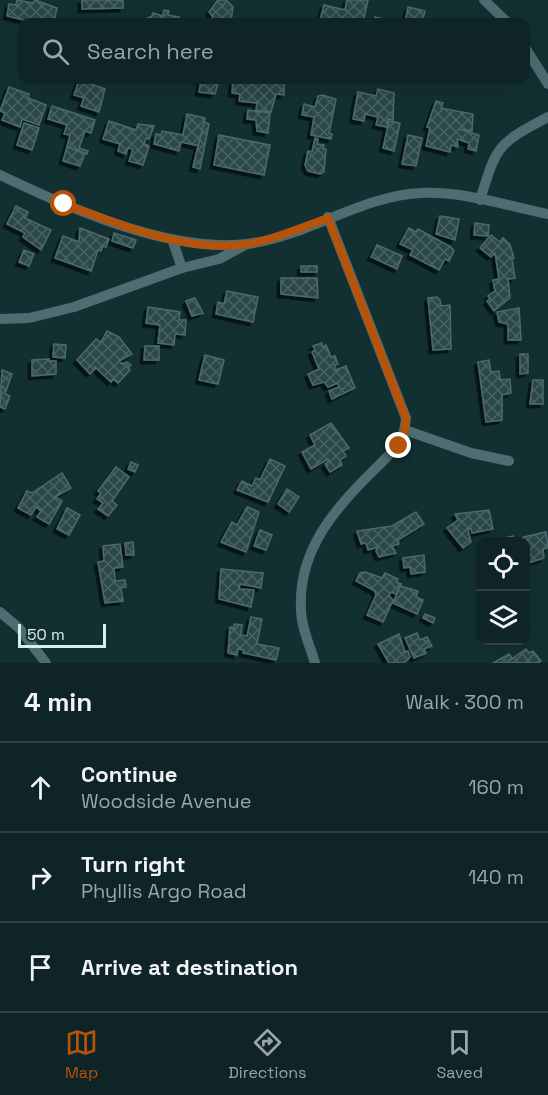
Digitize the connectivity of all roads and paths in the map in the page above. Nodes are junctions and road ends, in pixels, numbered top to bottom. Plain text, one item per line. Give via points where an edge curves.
1 (484, 0) edge
2 (503, 18) edge
3 (530, 57) edge
4 (548, 84) edge
5 (548, 117) edge
6 (0, 175) edge
7 (480, 200) junction
8 (548, 214) edge
9 (328, 218) junction
10 (172, 239) junction
11 (248, 244) junction
12 (182, 268) junction
13 (0, 319) edge
14 (405, 430) junction
15 (509, 461) dead end
16 (0, 612) edge
17 (46, 663) edge
18 (315, 663) edge

1 - 2 street
3 - 4 street
5 - 7 street via 501,146
6 - 10 street via 64,204
7 - 8 street
7 - 9 street via 423,193 392,198
9 - 11 street
9 - 14 street via 406,418
10 - 11 street via 213,245
10 - 12 street
11 - 12 street via 219,260
12 - 13 street via 55,313
14 - 15 street via 471,453
14 - 18 street via 399,446 347,497 316,538 304,571 300,611
16 - 17 street via 19,628

